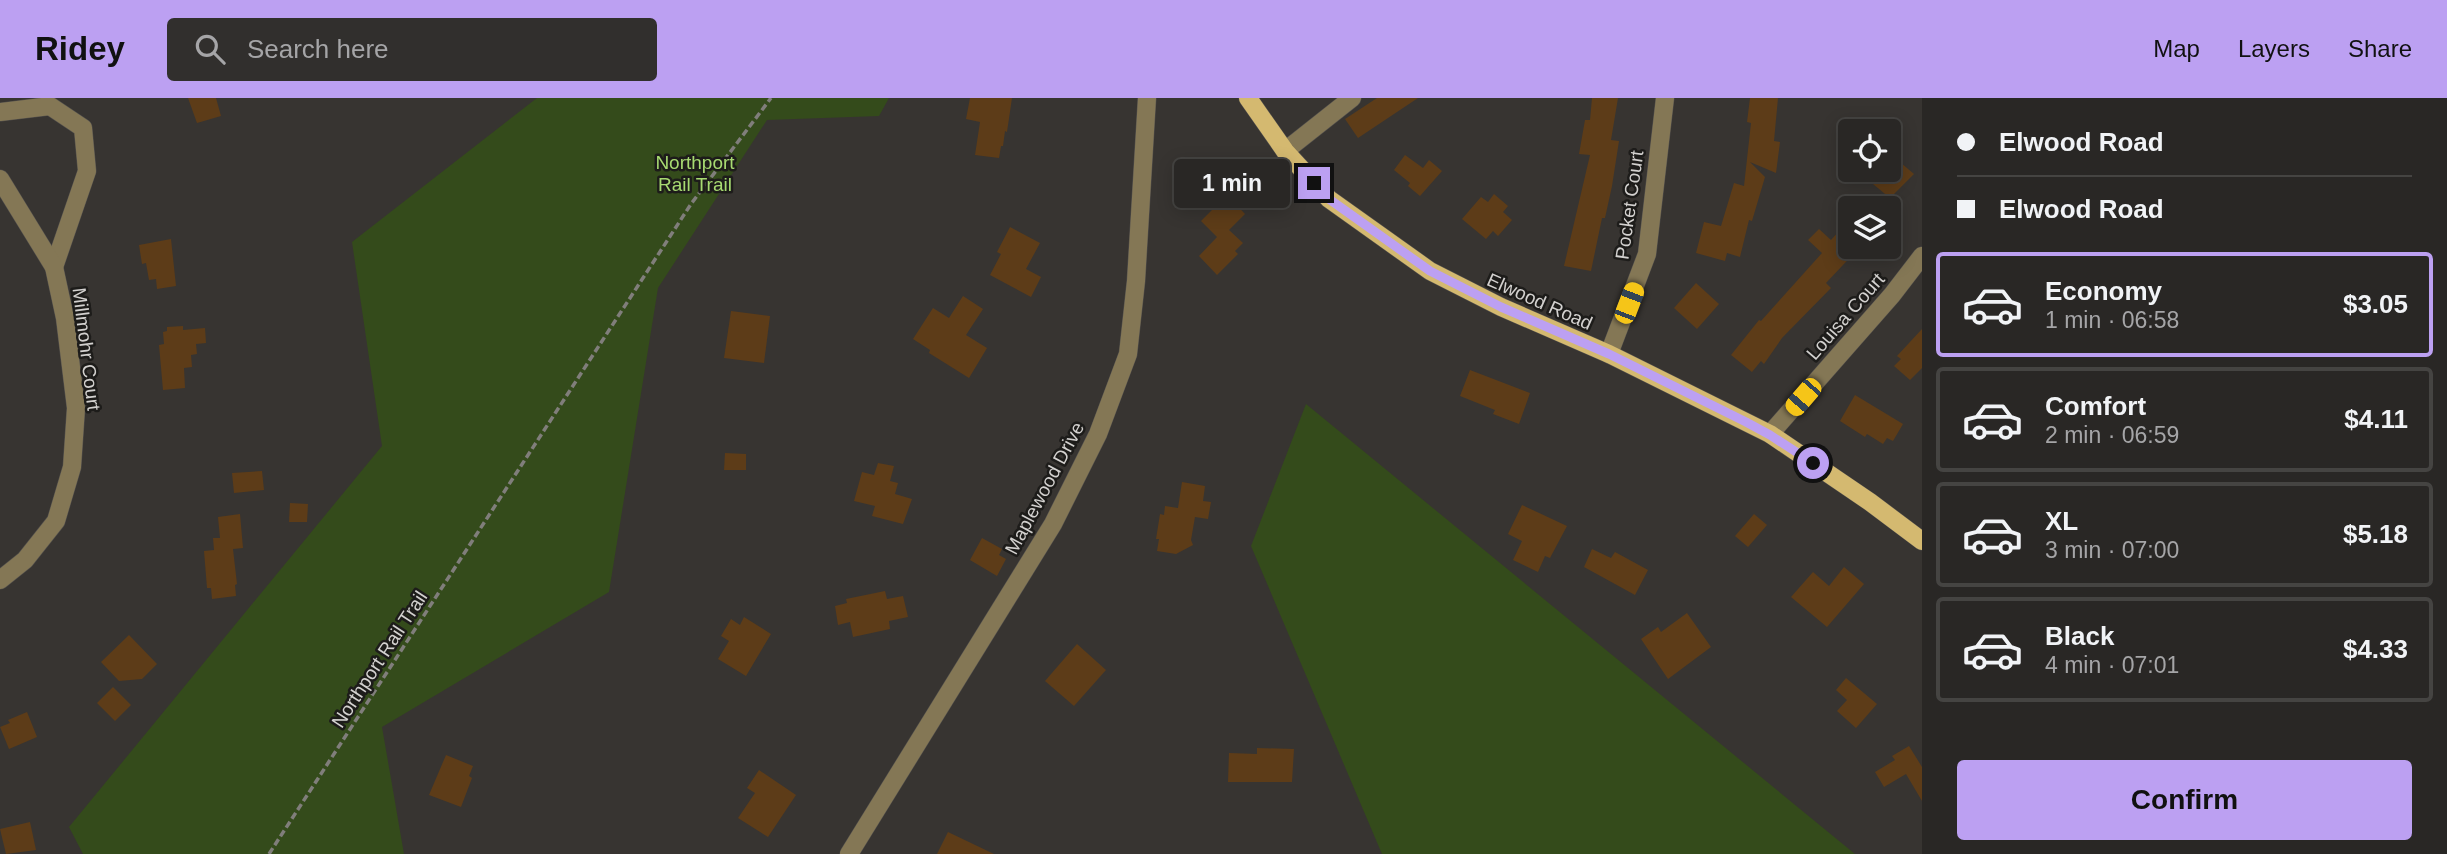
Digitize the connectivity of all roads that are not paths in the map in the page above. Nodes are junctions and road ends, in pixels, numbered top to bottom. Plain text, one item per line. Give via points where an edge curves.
1 (1147, 98) edge
2 (1248, 98) edge
3 (1352, 98) edge
4 (1665, 98) edge
5 (0, 112) edge
6 (1285, 151) junction
7 (0, 179) edge
8 (1922, 256) edge
9 (54, 267) junction
10 (1609, 354) junction
11 (1770, 435) junction
12 (1922, 541) edge
13 (0, 580) edge
14 (849, 854) edge

1 - 14 street, Maplewood Drive via 1128,354 1098,434 1053,524
2 - 6 main road, Elwood Road
3 - 6 street
4 - 10 street, Pocket Court via 1647,254
5 - 9 street, Millmohr Court via 50,106 83,128 87,171
6 - 10 main road, Elwood Road via 1329,199 1430,271
7 - 9 street, Millmohr Court
8 - 11 street, Louisa Court
9 - 13 street, Millmohr Court via 76,408 72,467 56,521 25,560
10 - 11 main road, Elwood Road
11 - 12 main road, Elwood Road

